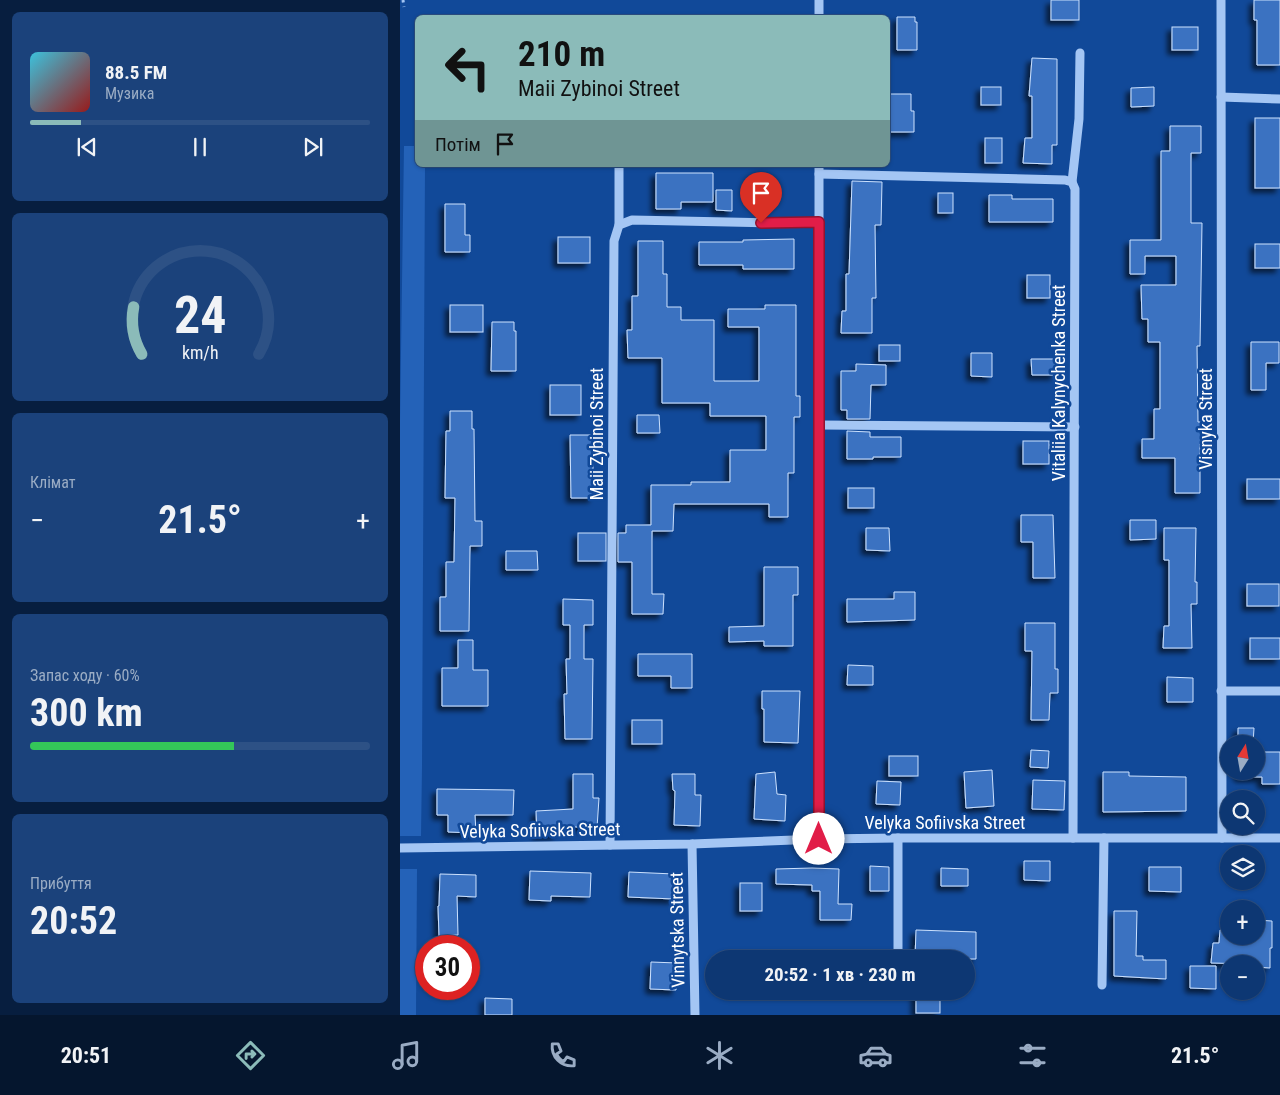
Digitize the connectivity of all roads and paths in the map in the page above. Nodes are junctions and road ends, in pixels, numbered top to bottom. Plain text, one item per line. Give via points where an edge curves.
1 (404, 0) edge
2 (819, 0) edge
3 (1221, 0) edge
4 (404, 7) dead end
5 (819, 15) edge
6 (1080, 53) dead end
7 (1221, 97) junction
8 (1280, 99) edge
9 (619, 167) edge
10 (819, 170) edge
11 (1072, 182) junction
12 (819, 222) junction
13 (619, 225) junction
14 (819, 424) junction
15 (1075, 427) junction
16 (1221, 690) junction
17 (1280, 691) edge
18 (898, 838) junction
19 (1072, 838) junction
20 (1104, 838) junction
21 (1222, 838) junction
22 (1280, 838) edge
23 (819, 839) junction
24 (692, 844) junction
25 (610, 845) junction
26 (400, 848) edge
27 (898, 950) edge
28 (1102, 985) dead end
29 (695, 1015) edge

1 - 4 path
2 - 5 street
3 - 7 street, Visnyka Street
6 - 11 street, Vitaliia Kalynychenka Street via 1079,119
7 - 8 street
7 - 16 street, Visnyka Street
9 - 13 street, Maii Zybinoi Street
10 - 11 street
10 - 12 street
11 - 15 street, Vitaliia Kalynychenka Street via 1075,189
12 - 13 street via 632,220
12 - 14 street
13 - 25 street, Maii Zybinoi Street via 614,241
14 - 15 street
14 - 23 street
15 - 19 street, Vitaliia Kalynychenka Street
16 - 17 street
16 - 21 street, Visnyka Street
18 - 19 street, Velyka Sofiivska Street
18 - 23 street, Velyka Sofiivska Street
18 - 27 street
19 - 20 street, Velyka Sofiivska Street
20 - 21 street, Velyka Sofiivska Street
20 - 28 street
21 - 22 street, Velyka Sofiivska Street
23 - 24 street, Velyka Sofiivska Street
24 - 25 street, Velyka Sofiivska Street
24 - 29 street, Vinnytska Street
25 - 26 street, Velyka Sofiivska Street

